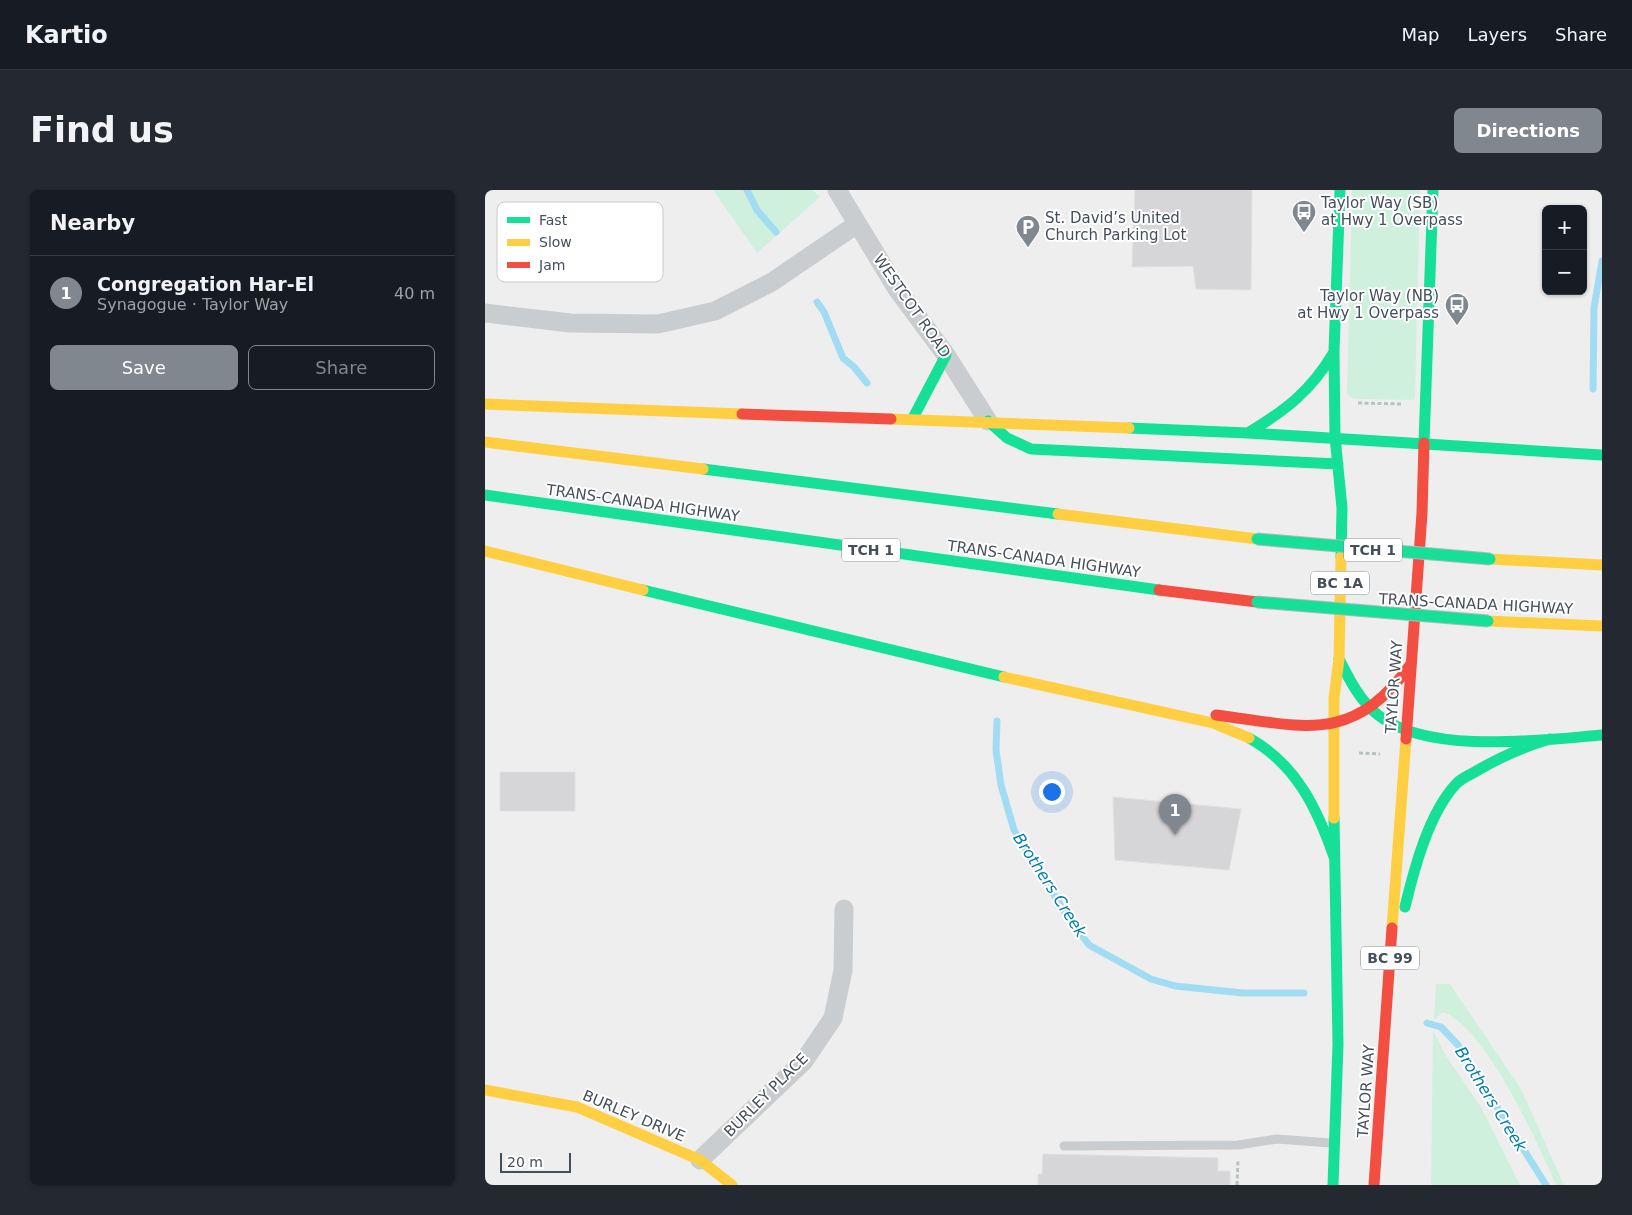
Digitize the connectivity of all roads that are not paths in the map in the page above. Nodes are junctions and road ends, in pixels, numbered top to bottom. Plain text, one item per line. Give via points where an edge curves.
1 (837, 190) edge
2 (1340, 190) edge
3 (1433, 190) edge
4 (857, 224) junction
5 (485, 313) edge
6 (1334, 351) junction
7 (945, 355) junction
8 (485, 404) edge
9 (913, 418) junction
10 (988, 421) junction
11 (1248, 432) junction
12 (1335, 437) junction
13 (485, 442) edge
14 (1424, 443) junction
15 (1602, 456) edge
16 (1338, 464) junction
17 (485, 496) edge
18 (485, 550) edge
19 (1602, 565) edge
20 (1602, 626) edge
21 (1339, 659) junction
22 (1411, 664) junction
23 (1113, 702) junction
24 (1369, 706) junction
25 (1334, 724) junction
26 (1405, 731) junction
27 (1602, 735) edge
28 (1550, 739) junction
29 (1333, 857) junction
30 (844, 909) dead end
31 (1389, 984) junction
32 (485, 1090) edge
33 (1334, 1144) junction
34 (1064, 1146) dead end
35 (700, 1160) junction
36 (732, 1185) edge
37 (1333, 1185) edge
38 (1374, 1185) edge

1 - 4 street, WESTCOT ROAD
2 - 6 main road, TAYLOR WAY
3 - 14 main road, TAYLOR WAY
4 - 5 street via 772,282 715,311 658,324 570,323
4 - 7 street, WESTCOT ROAD via 897,289
6 - 11 main road via 1322,374 1303,396
6 - 12 main road, TAYLOR WAY
7 - 9 main road
7 - 10 street, WESTCOT ROAD
8 - 9 main road
9 - 10 main road
10 - 11 main road
10 - 16 main road via 1016,445 1031,449
11 - 12 main road
12 - 14 main road
12 - 16 main road, TAYLOR WAY / BC 1A
13 - 19 main road, TCH 1, bridge via 1257,539
14 - 15 main road
14 - 22 main road, TAYLOR WAY / BC 99
16 - 21 main road, TAYLOR WAY / BC 1A via 1342,508
17 - 20 main road, TRANS-CANADA HIGHWAY / TCH 1, bridge via 1257,602 1489,621
18 - 23 main road via 940,663
21 - 24 main road
21 - 25 main road, TAYLOR WAY / BC 1A
22 - 24 main road via 1391,689
22 - 26 main road, TAYLOR WAY / BC 99
23 - 25 main road via 1304,725
23 - 29 main road via 1213,724 1234,730 1254,741 1289,768 1304,785 1316,806
24 - 25 main road
24 - 26 main road
25 - 29 main road, TAYLOR WAY / BC 1A
26 - 28 main road via 1470,740
26 - 31 main road, TAYLOR WAY / BC 99
27 - 28 main road
28 - 31 main road via 1519,747 1457,783 1442,806 1407,894
29 - 33 main road, TAYLOR WAY via 1338,1044
30 - 35 street, BURLEY PLACE via 843,970 833,1018 804,1061
31 - 38 main road, TAYLOR WAY / BC 99
32 - 35 main road, BURLEY DRIVE via 577,1107
33 - 34 lane via 1277,1139 1238,1145
33 - 37 main road, TAYLOR WAY
35 - 36 main road, BURLEY DRIVE

